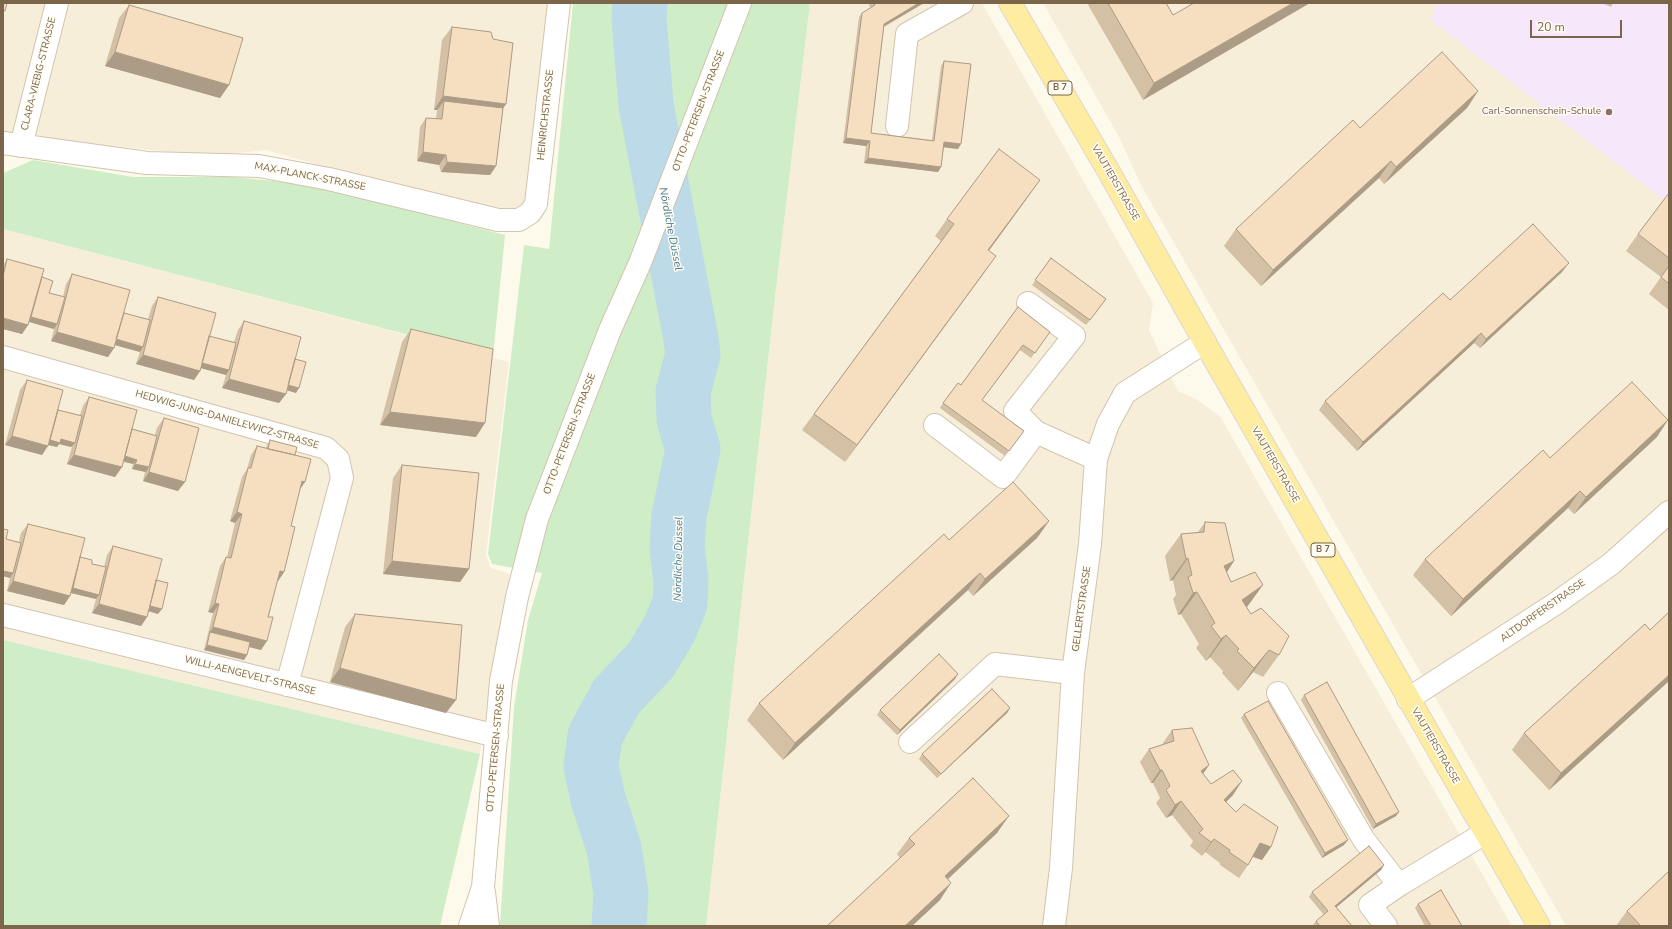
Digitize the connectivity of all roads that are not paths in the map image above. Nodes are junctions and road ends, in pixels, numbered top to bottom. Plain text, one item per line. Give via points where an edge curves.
1 (57, 3) edge
2 (559, 3) edge
3 (740, 3) edge
4 (962, 3) edge
5 (1010, 3) edge
6 (897, 126) dead end
7 (12, 144) edge
8 (519, 220) joint
9 (1028, 303) dead end
10 (1205, 342) junction
11 (3, 357) edge
12 (935, 425) dead end
13 (1036, 432) junction
14 (1096, 459) junction
15 (1669, 512) edge
16 (3, 615) edge
17 (1073, 673) junction
18 (288, 685) junction
19 (1278, 693) dead end
20 (1408, 699) junction
21 (497, 736) junction
22 (910, 742) dead end
23 (1485, 833) junction
24 (1399, 885) junction
25 (483, 887) junction
26 (470, 926) edge
27 (488, 926) edge
28 (1054, 926) edge
29 (1386, 926) edge
30 (1539, 926) edge

1 - 7 street, CLARA-VIEBIG-STRASSE
2 - 8 street, HEINRICHSTRASSE via 536,204 530,213
3 - 21 street, OTTO-PETERSEN-STRASSE via 640,263 610,330 537,519 517,597 501,681
4 - 6 street via 907,34
5 - 10 main road, VAUTIERSTRASSE / B 7
7 - 8 street, MAX-PLANCK-STRASSE via 148,163 258,166 329,179 498,220
9 - 13 street via 1074,336 1015,411
10 - 14 street, GELLERTSTRASSE via 1124,393 1108,424
10 - 20 main road, VAUTIERSTRASSE / B 7
11 - 18 street, HEDWIG-JUNG-DANIELEWICZ-STRASSE via 326,448 338,460 342,478
12 - 13 street via 1003,477
13 - 14 street
14 - 17 street, GELLERTSTRASSE via 1090,544
15 - 20 street, ALTDORFERSTRASSE via 1611,564 1555,604
16 - 18 street, WILLI-AENGEVELT-STRASSE
17 - 22 street via 995,664
17 - 28 street, GELLERTSTRASSE via 1062,868
18 - 21 street, WILLI-AENGEVELT-STRASSE
19 - 24 street via 1364,840
20 - 23 main road, VAUTIERSTRASSE / B 7
21 - 25 street, OTTO-PETERSEN-STRASSE
23 - 24 street
23 - 30 main road, VAUTIERSTRASSE / B 7
24 - 29 street via 1370,905
25 - 26 street, OTTO-PETERSEN-STRASSE
25 - 27 street, OTTO-PETERSEN-STRASSE

